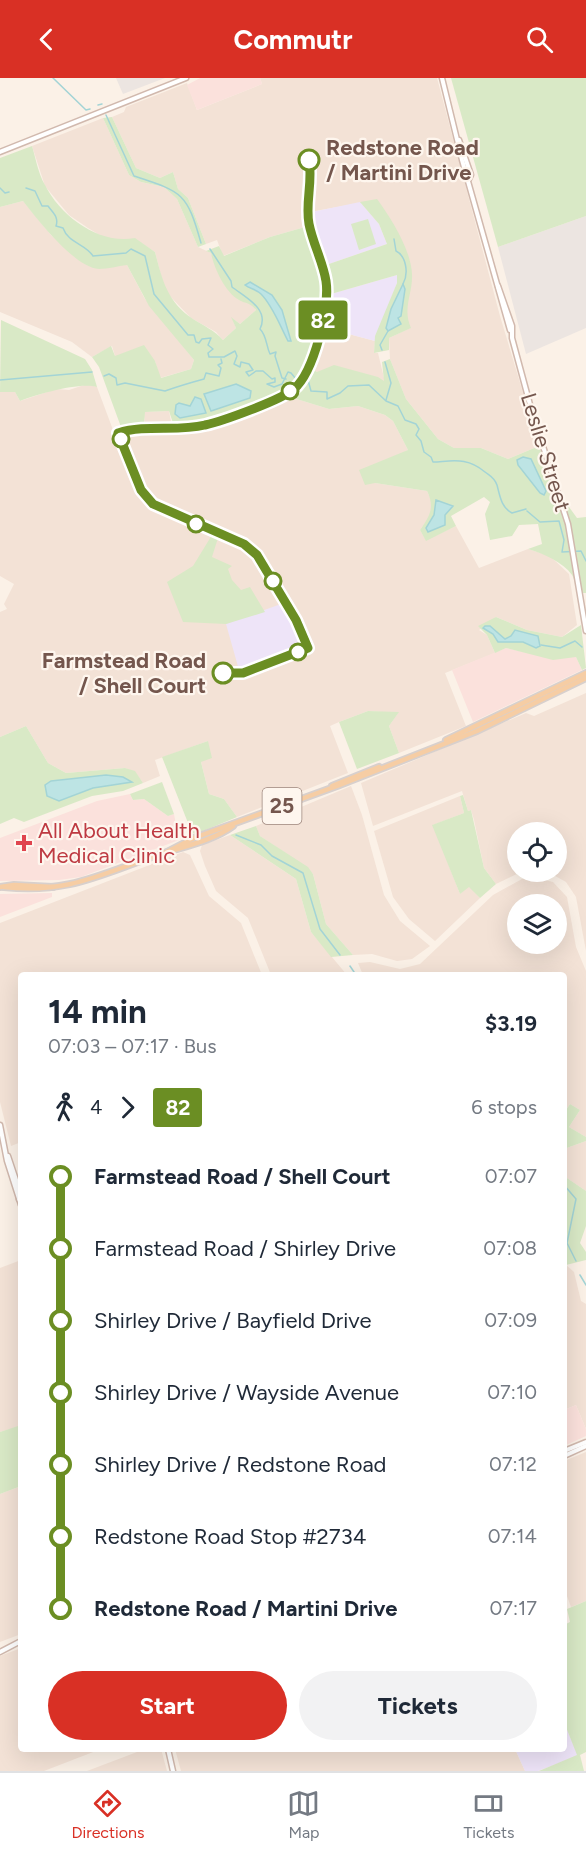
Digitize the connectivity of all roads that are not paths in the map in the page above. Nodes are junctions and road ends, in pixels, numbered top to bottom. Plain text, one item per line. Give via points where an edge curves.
1 (186, 78) edge
2 (442, 78) edge
3 (0, 152) edge
4 (585, 612) edge
5 (586, 631) edge
6 (586, 673) edge
7 (586, 678) edge
8 (534, 701) junction
9 (2, 887) edge
10 (0, 1125) edge
11 (18, 1192) edge
12 (586, 1444) edge
13 (567, 1450) edge
14 (567, 1454) edge
15 (18, 1642) edge
16 (0, 1650) edge
17 (169, 1752) edge
18 (174, 1771) edge

1 - 3 main road
2 - 4 main road, Leslie Street via 573,548
4 - 5 main road, Leslie Street
6 - 8 main road, 25
7 - 8 main road, 25
8 - 9 main road, 25 via 483,728 100,878 53,887
10 - 11 main road
12 - 13 main road
12 - 14 main road
15 - 16 main road
17 - 18 main road

